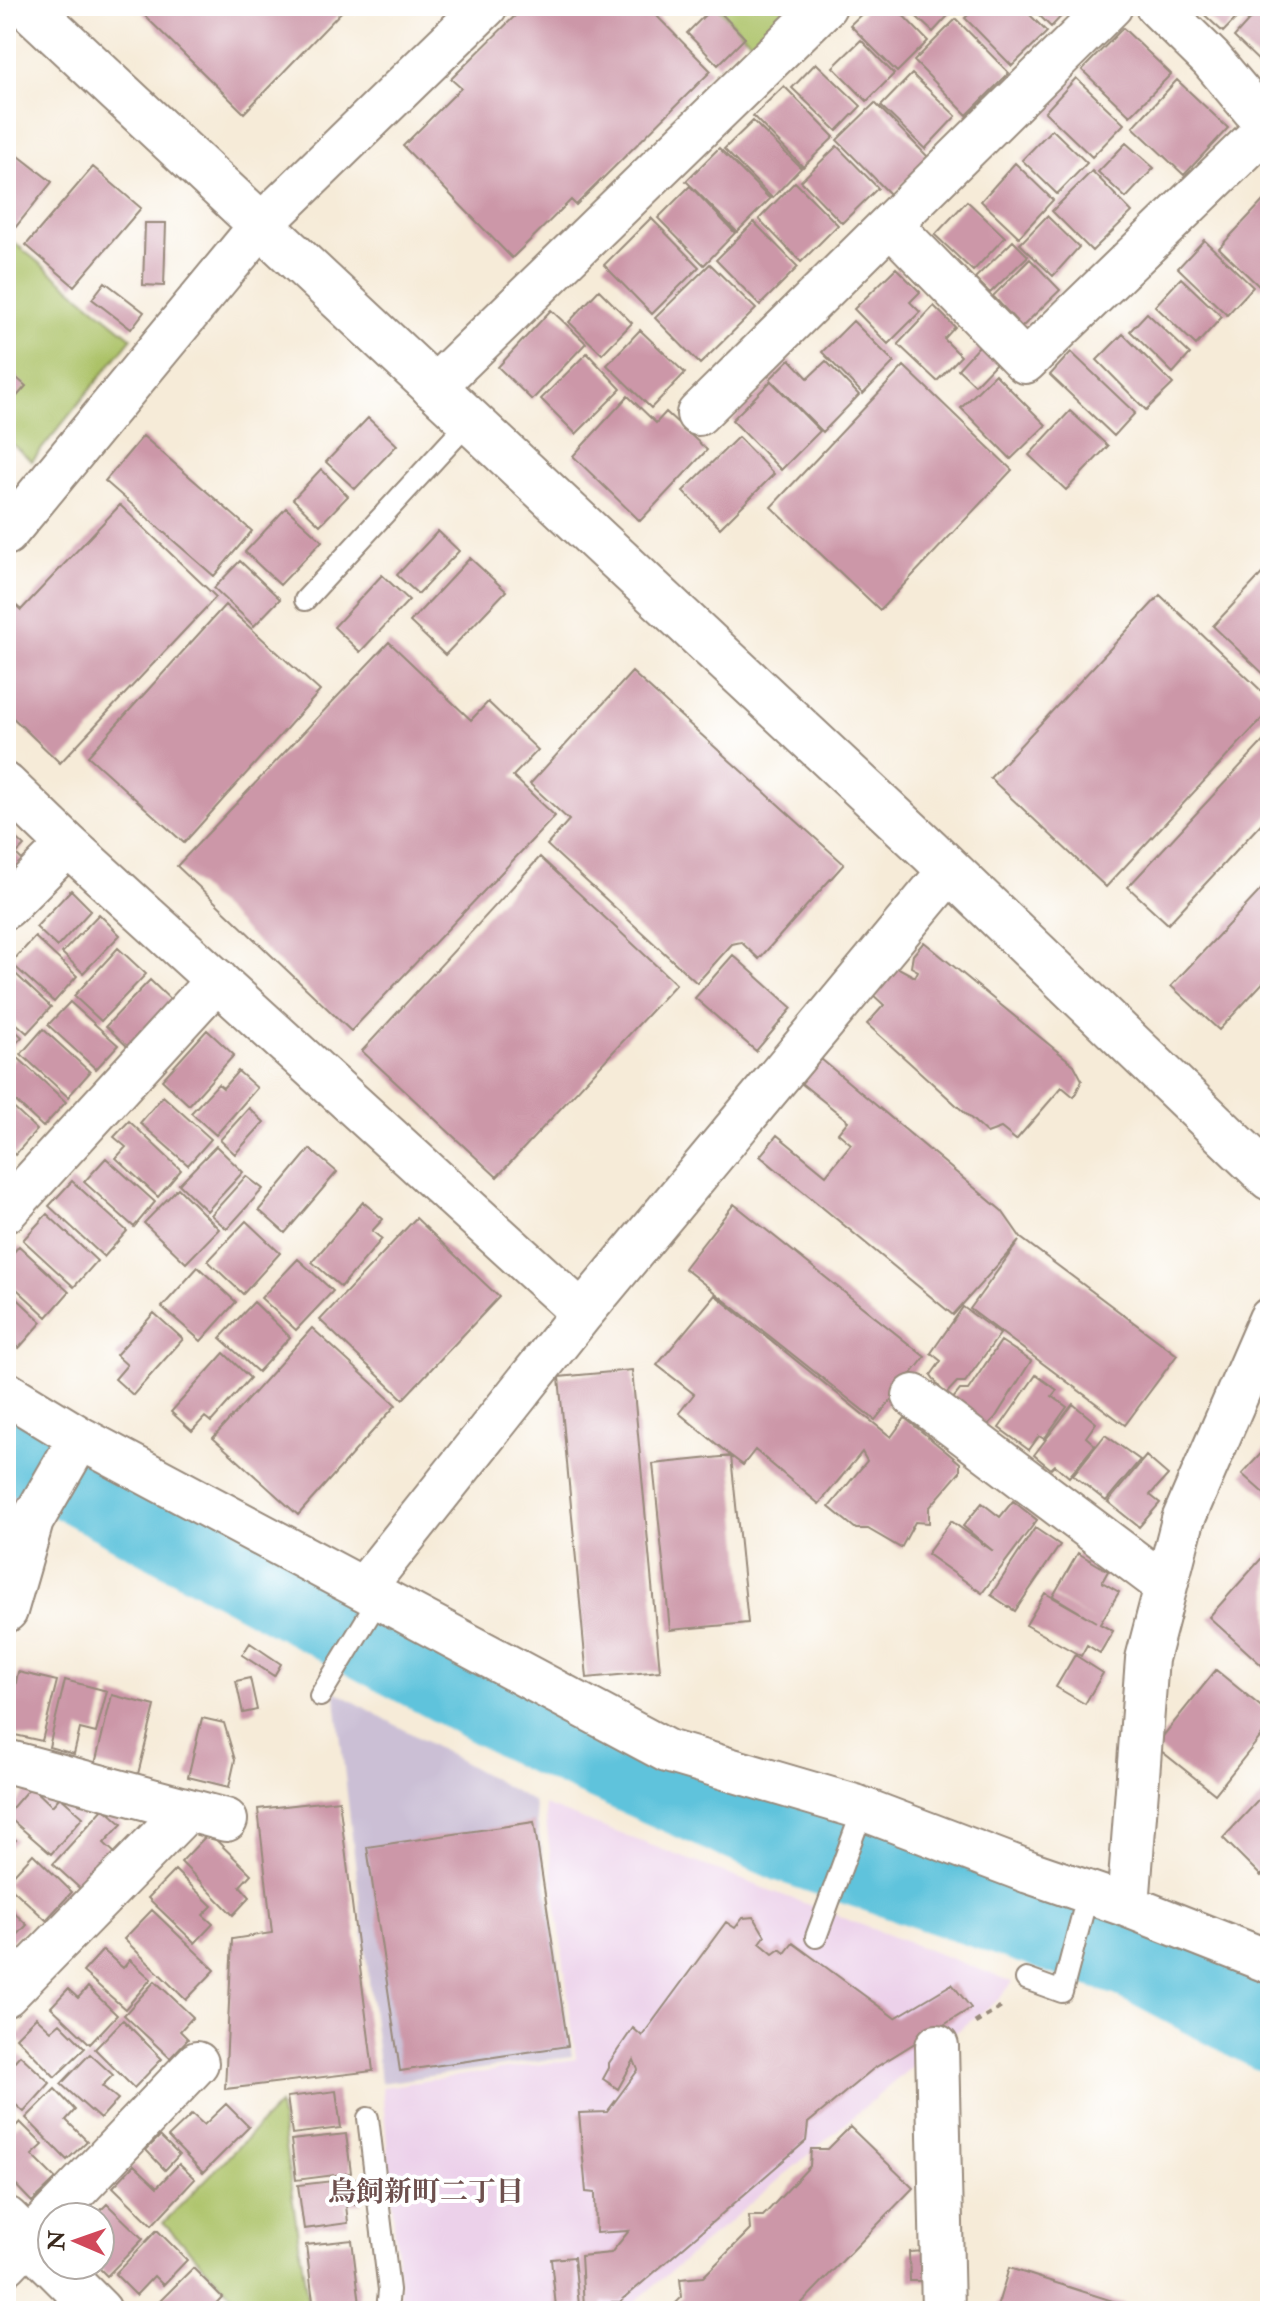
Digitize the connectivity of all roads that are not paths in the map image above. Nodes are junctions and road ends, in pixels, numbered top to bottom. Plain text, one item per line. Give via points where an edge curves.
1 (27, 6) edge
2 (486, 6) edge
3 (825, 6) edge
4 (1111, 6) edge
5 (1157, 6) edge
6 (1269, 127) edge
7 (261, 225) junction
8 (891, 225) junction
9 (433, 388) junction
10 (698, 414) dead end
11 (469, 422) junction
12 (6, 534) edge
13 (305, 600) dead end
14 (6, 785) edge
15 (68, 845) junction
16 (950, 870) junction
17 (6, 907) edge
18 (217, 980) junction
19 (1270, 1178) edge
20 (6, 1211) edge
21 (582, 1313) junction
22 (1270, 1319) edge
23 (6, 1393) edge
24 (914, 1396) dead end
25 (80, 1438) junction
26 (1165, 1585) junction
27 (370, 1602) junction
28 (6, 1611) edge
29 (320, 1696) dead end
30 (6, 1761) edge
31 (857, 1825) junction
32 (1085, 1903) junction
33 (1128, 1906) junction
34 (816, 1937) dead end
35 (1270, 1962) edge
36 (1026, 1979) road end
37 (6, 1995) edge
38 (937, 2046) road end
39 (197, 2063) dead end
40 (368, 2118) dead end
41 (29, 2250) edge
42 (99, 2311) edge
43 (387, 2311) edge
44 (943, 2311) edge

1 - 7 street
2 - 7 street
3 - 9 street
4 - 8 street
5 - 6 street
6 - 8 street via 1025,362
7 - 9 street
7 - 12 street
8 - 10 street
9 - 11 street
11 - 13 lane
11 - 16 street
14 - 15 street
15 - 17 street
15 - 18 street
16 - 19 street
16 - 21 street
18 - 20 street
18 - 21 street
21 - 27 street
22 - 26 street via 1183,1520
23 - 25 street
24 - 26 street
25 - 27 street
25 - 28 street via 32,1521
26 - 33 street via 1147,1659
27 - 29 lane
27 - 31 street via 667,1751
30 - 37 street via 207,1815
31 - 32 street
31 - 34 lane
32 - 33 street
32 - 36 lane via 1062,1992
33 - 35 street
38 - 44 street
39 - 41 street
40 - 43 lane via 389,2290
41 - 42 street

